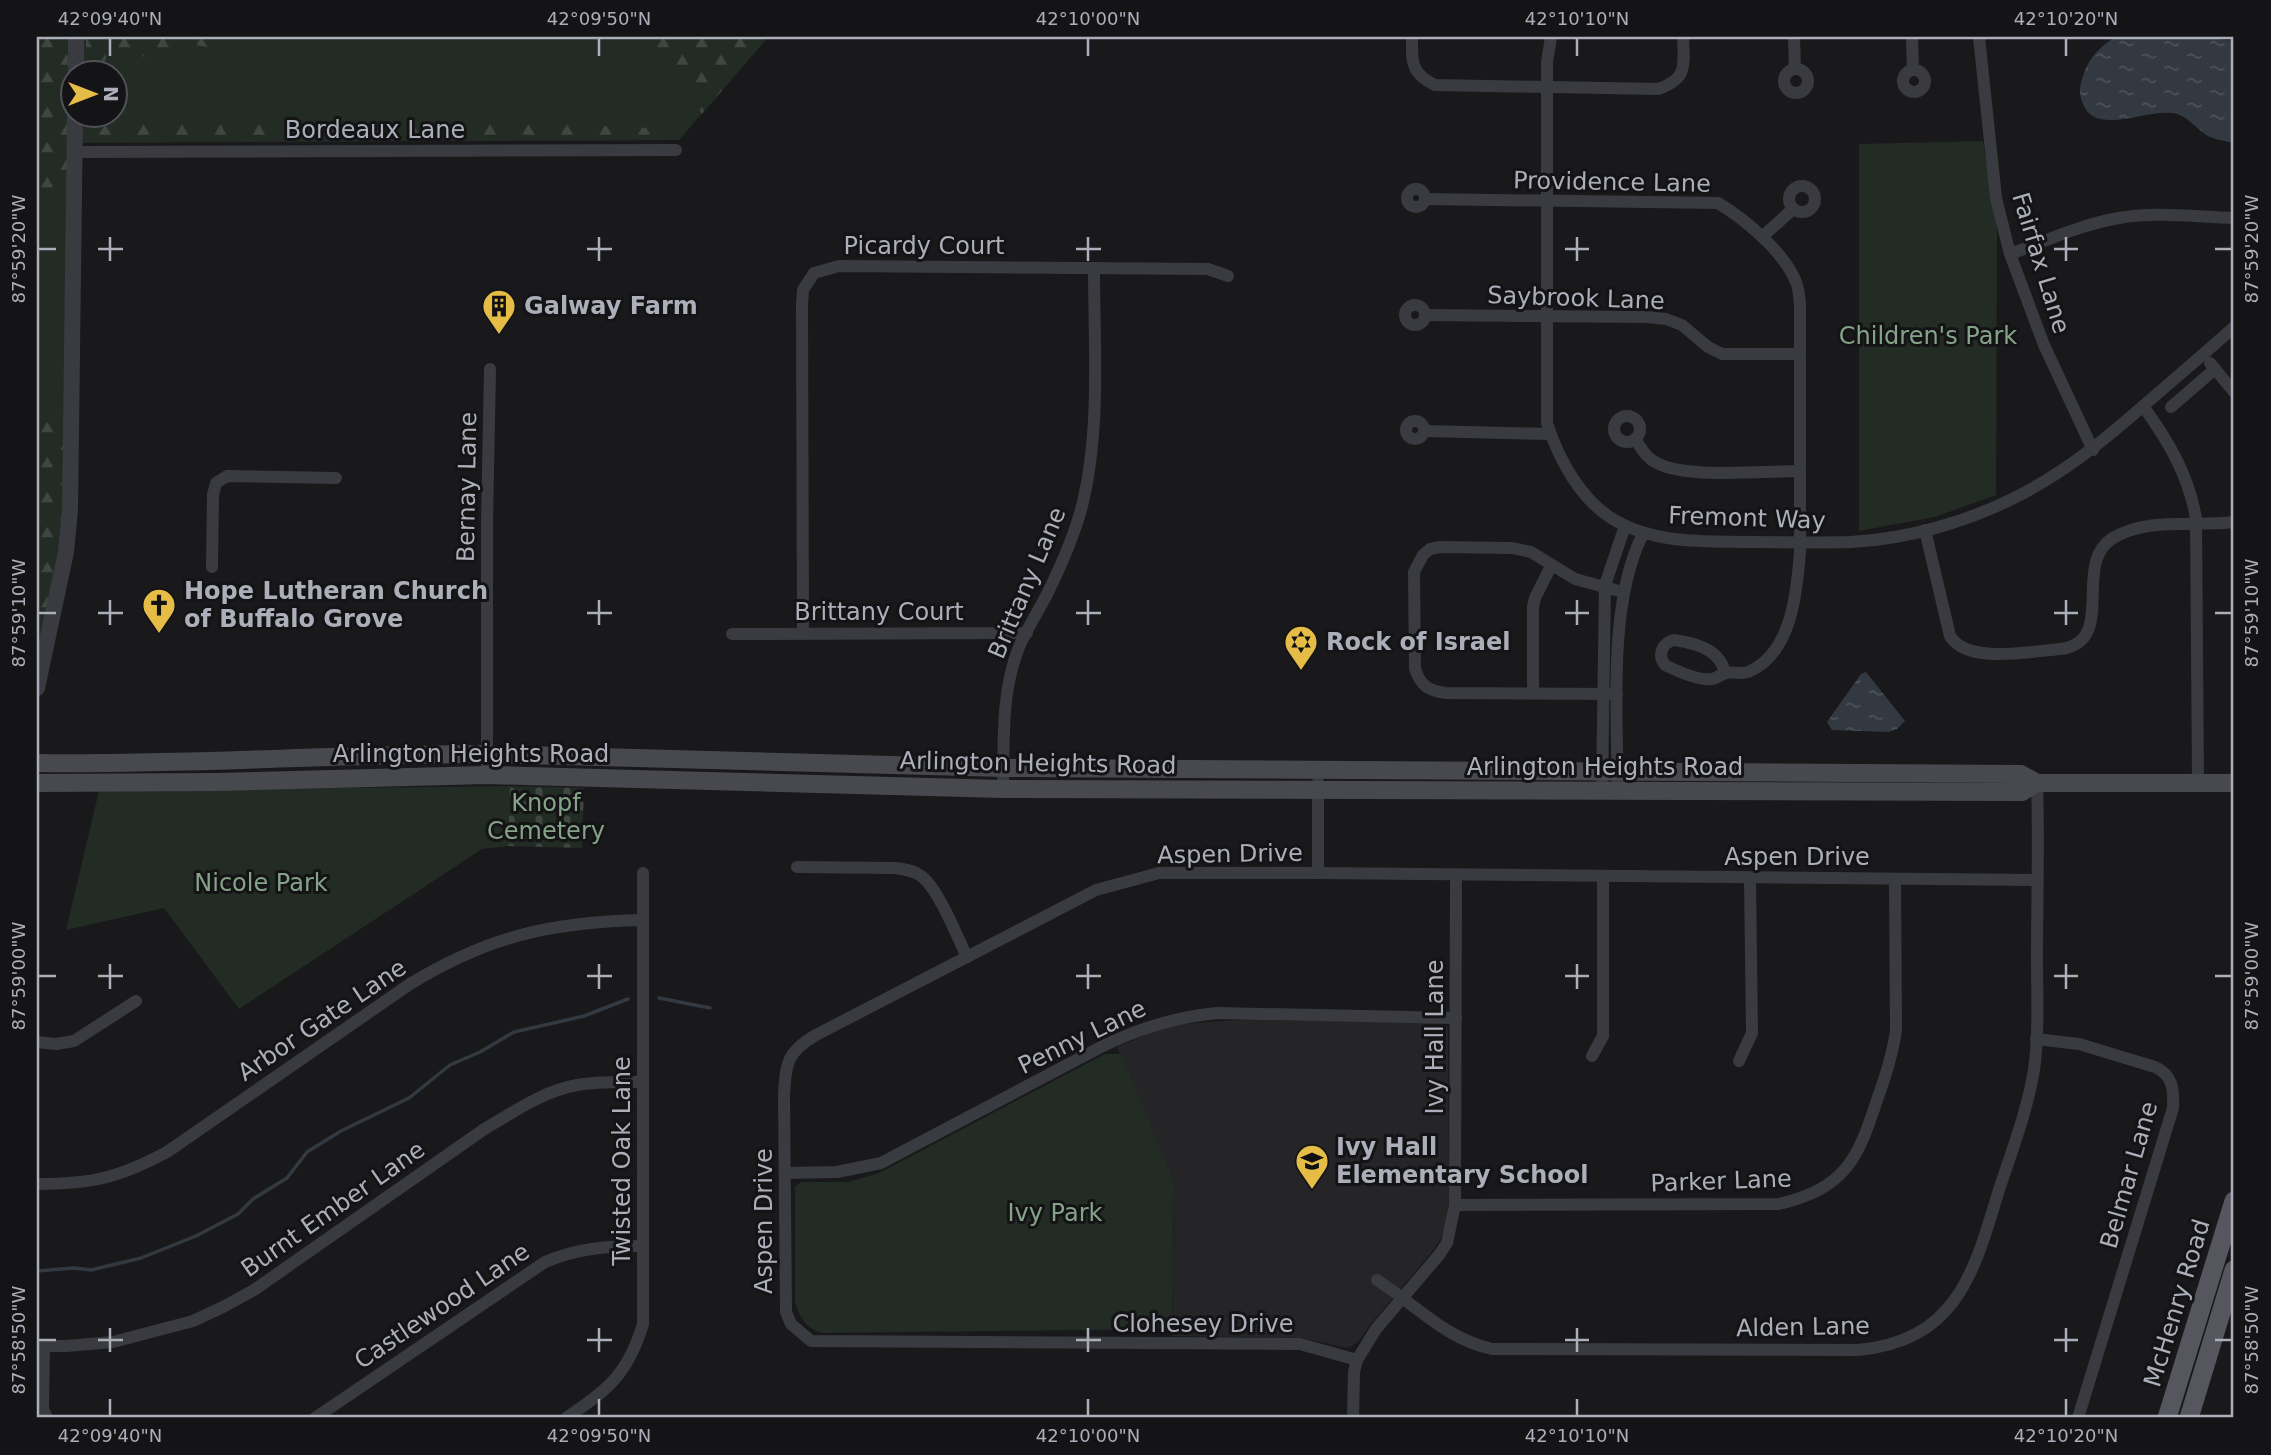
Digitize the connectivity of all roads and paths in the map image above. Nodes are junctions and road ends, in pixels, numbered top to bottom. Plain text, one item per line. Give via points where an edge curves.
1 (76, 37) edge
2 (1412, 37) edge
3 (1551, 37) edge
4 (1683, 37) edge
5 (1794, 37) edge
6 (1912, 37) edge
7 (1979, 37) edge
8 (76, 60) edge
9 (1794, 69) dead end
10 (1913, 70) dead end
11 (1546, 87) junction
12 (75, 130) edge
13 (676, 150) dead end
14 (75, 152) junction
15 (1425, 200) dead end
16 (1546, 201) junction
17 (1793, 209) dead end
18 (2234, 218) edge
19 (1762, 237) junction
20 (2010, 254) junction
21 (1094, 268) junction
22 (1228, 276) dead end
23 (1425, 315) dead end
24 (1547, 315) junction
25 (2234, 327) edge
26 (1800, 354) junction
27 (2202, 356) junction
28 (490, 369) dead end
29 (2215, 369) junction
30 (2234, 392) edge
31 (2143, 406) junction
32 (2171, 407) dead end
33 (1424, 431) dead end
34 (1550, 434) junction
35 (1635, 439) dead end
36 (2093, 450) junction
37 (1800, 471) junction
38 (336, 478) dead end
39 (2234, 522) edge
40 (2196, 524) junction
41 (1625, 526) junction
42 (1925, 530) junction
43 (1643, 534) junction
44 (1800, 542) junction
45 (1551, 566) junction
46 (212, 567) dead end
47 (1605, 586) junction
48 (1623, 592) junction
49 (803, 632) junction
50 (1027, 633) junction
51 (732, 634) dead end
52 (1725, 673) junction
53 (37, 688) edge
54 (1533, 693) junction
55 (1602, 693) junction
56 (1617, 694) junction
57 (486, 754) junction
58 (37, 763) edge
59 (1003, 768) junction
60 (1222, 770) junction
61 (1318, 770) junction
62 (1610, 771) junction
63 (487, 775) junction
64 (37, 783) edge
65 (2037, 783) junction
66 (2234, 783) edge
67 (2198, 784) junction
68 (1003, 789) junction
69 (1154, 789) junction
70 (1318, 790) junction
71 (1610, 792) junction
72 (797, 867) dead end
73 (643, 873) dead end
74 (1318, 873) junction
75 (1455, 876) junction
76 (1603, 876) junction
77 (1750, 878) junction
78 (1895, 878) junction
79 (2037, 880) junction
80 (643, 920) junction
81 (967, 957) junction
82 (136, 1001) dead end
83 (1456, 1018) junction
84 (2036, 1039) junction
85 (37, 1042) edge
86 (1592, 1056) dead end
87 (1738, 1061) dead end
88 (643, 1082) junction
89 (785, 1173) junction
90 (37, 1184) edge
91 (2234, 1201) edge
92 (1455, 1205) junction
93 (2230, 1232) edge
94 (643, 1246) junction
95 (2234, 1270) edge
96 (1377, 1280) dead end
97 (1403, 1297) junction
98 (837, 1341) joint
99 (41, 1346) edge
100 (1357, 1360) junction
101 (47, 1418) edge
102 (314, 1418) edge
103 (566, 1418) edge
104 (1353, 1418) edge
105 (2078, 1418) edge
106 (2167, 1418) edge
107 (2189, 1418) edge

1 - 8 street
2 - 11 street via 1416,71 1435,85
3 - 11 street, Fremont Way
4 - 11 street via 1684,65 1672,84 1658,89
5 - 9 street
6 - 10 street
7 - 20 street, Fairfax Lane via 1996,198
11 - 16 street, Fremont Way
12 - 14 street
13 - 14 street, Bordeaux Lane
14 - 53 street via 70,510 66,552
15 - 16 street, Providence Lane
16 - 19 street, Providence Lane via 1718,203
16 - 24 street, Fremont Way
17 - 19 street
18 - 20 street via 2120,217
19 - 26 street, Providence Lane via 1797,284
20 - 36 street, Fairfax Lane via 2043,345
21 - 22 street, Picardy Court via 1208,269
21 - 49 street, Picardy Court via 839,266 814,273 803,290 802,304
21 - 50 street, Brittany Lane via 1091,463 1069,544
23 - 24 street, Saybrook Lane
24 - 26 street, Saybrook Lane via 1666,319 1722,354
24 - 34 street, Fremont Way via 1545,384
25 - 27 street, Fremont Way
26 - 37 street, Providence Lane
27 - 29 street
27 - 31 street, Fremont Way
28 - 57 street, Bernay Lane
29 - 30 street
29 - 32 street
31 - 36 street, Fremont Way
31 - 40 street via 2182,467
33 - 34 street
34 - 41 street, Fremont Way via 1583,492
35 - 37 street via 1646,456 1675,470
36 - 42 street, Fremont Way via 2018,496 1977,515
37 - 44 street, Providence Lane
38 - 46 street via 227,476 216,483
39 - 40 street
40 - 42 street via 2137,528 2111,539 2100,550 2093,571 2090,625 2077,644 1986,653 1962,649 1950,636
40 - 67 street
41 - 43 street, Fremont Way
41 - 47 street
42 - 44 street, Fremont Way via 1852,542
43 - 44 street, Fremont Way via 1672,540
43 - 48 street via 1633,552
44 - 52 street, Providence Lane via 1796,602 1779,642 1750,671
45 - 47 street via 1575,579
45 - 54 street via 1533,607
45 - 54 street via 1531,552 1512,548 1440,547 1423,555 1414,572 1415,668 1423,685 1446,693
47 - 48 street
47 - 55 street
48 - 56 street
49 - 50 street, Brittany Court
49 - 51 street, Brittany Court
50 - 59 street, Brittany Lane via 1005,705
52 - 52 street, Providence Lane via 1719,657 1711,651 1674,640 1661,650 1669,667 1704,679
54 - 55 street
55 - 56 street
55 - 62 street
56 - 62 street
57 - 58 main road, Arlington Heights Road
57 - 59 main road, Arlington Heights Road
57 - 63 street, Bernay Lane
59 - 60 main road, Arlington Heights Road
59 - 68 street, Brittany Lane
60 - 61 main road, Arlington Heights Road
60 - 69 main road via 1219,776
61 - 62 main road, Arlington Heights Road
61 - 70 street
62 - 65 main road, Arlington Heights Road via 2021,774
62 - 71 street
63 - 64 main road, Arlington Heights Road
63 - 68 main road, Arlington Heights Road
65 - 67 main road, Arlington Heights Road
65 - 71 main road, Arlington Heights Road via 2022,792
65 - 79 street, Alden Lane
66 - 67 main road, Arlington Heights Road
68 - 69 main road, Arlington Heights Road
69 - 70 main road, Arlington Heights Road
70 - 71 main road, Arlington Heights Road
70 - 74 street
72 - 81 street via 894,868 921,876 932,888
73 - 80 street, Twisted Oak Lane
74 - 75 street, Aspen Drive
74 - 81 street, Aspen Drive via 1159,873 1096,890
75 - 76 street, Aspen Drive
75 - 83 street, Ivy Hall Lane
76 - 77 street, Aspen Drive
76 - 86 street via 1603,1035
77 - 78 street, Aspen Drive
77 - 87 street via 1752,1033
78 - 79 street, Aspen Drive
78 - 92 street, Parker Lane via 1893,1053 1863,1143 1832,1182 1805,1198 1779,1205
79 - 84 street, Alden Lane
80 - 88 street, Twisted Oak Lane
80 - 90 street, Arbor Gate Lane via 570,924 478,948 410,984 155,1158 100,1181
81 - 89 street, Aspen Drive via 816,1035 791,1054 785,1069
82 - 85 street via 74,1041
83 - 89 street, Penny Lane via 1183,1016 1101,1046 881,1163 837,1172
83 - 92 street, Ivy Hall Lane
84 - 97 street, Alden Lane via 2030,1090 1977,1261 1947,1310 1909,1337 1858,1350 1492,1349 1451,1335
84 - 105 street, Belmar Lane via 2079,1044 2155,1067 2163,1070 2172,1084 2173,1108
88 - 94 street, Twisted Oak Lane
88 - 99 street, Burnt Ember Lane via 576,1085 517,1109 254,1290 193,1321 113,1342
89 - 98 street, Aspen Drive via 786,1312 791,1324 811,1341
91 - 93 main road, McHenry Road
92 - 97 street, Ivy Hall Lane via 1447,1243
93 - 106 main road, McHenry Road
94 - 102 street, Castlewood Lane via 582,1249 545,1262
94 - 103 street, Twisted Oak Lane via 643,1324 638,1342 613,1384
95 - 107 main road, McHenry Road
96 - 97 street, Alden Lane
97 - 100 street, Ivy Hall Lane
98 - 100 street, Clohesey Drive via 1300,1344
99 - 101 street
100 - 104 street, Ivy Hall Lane

